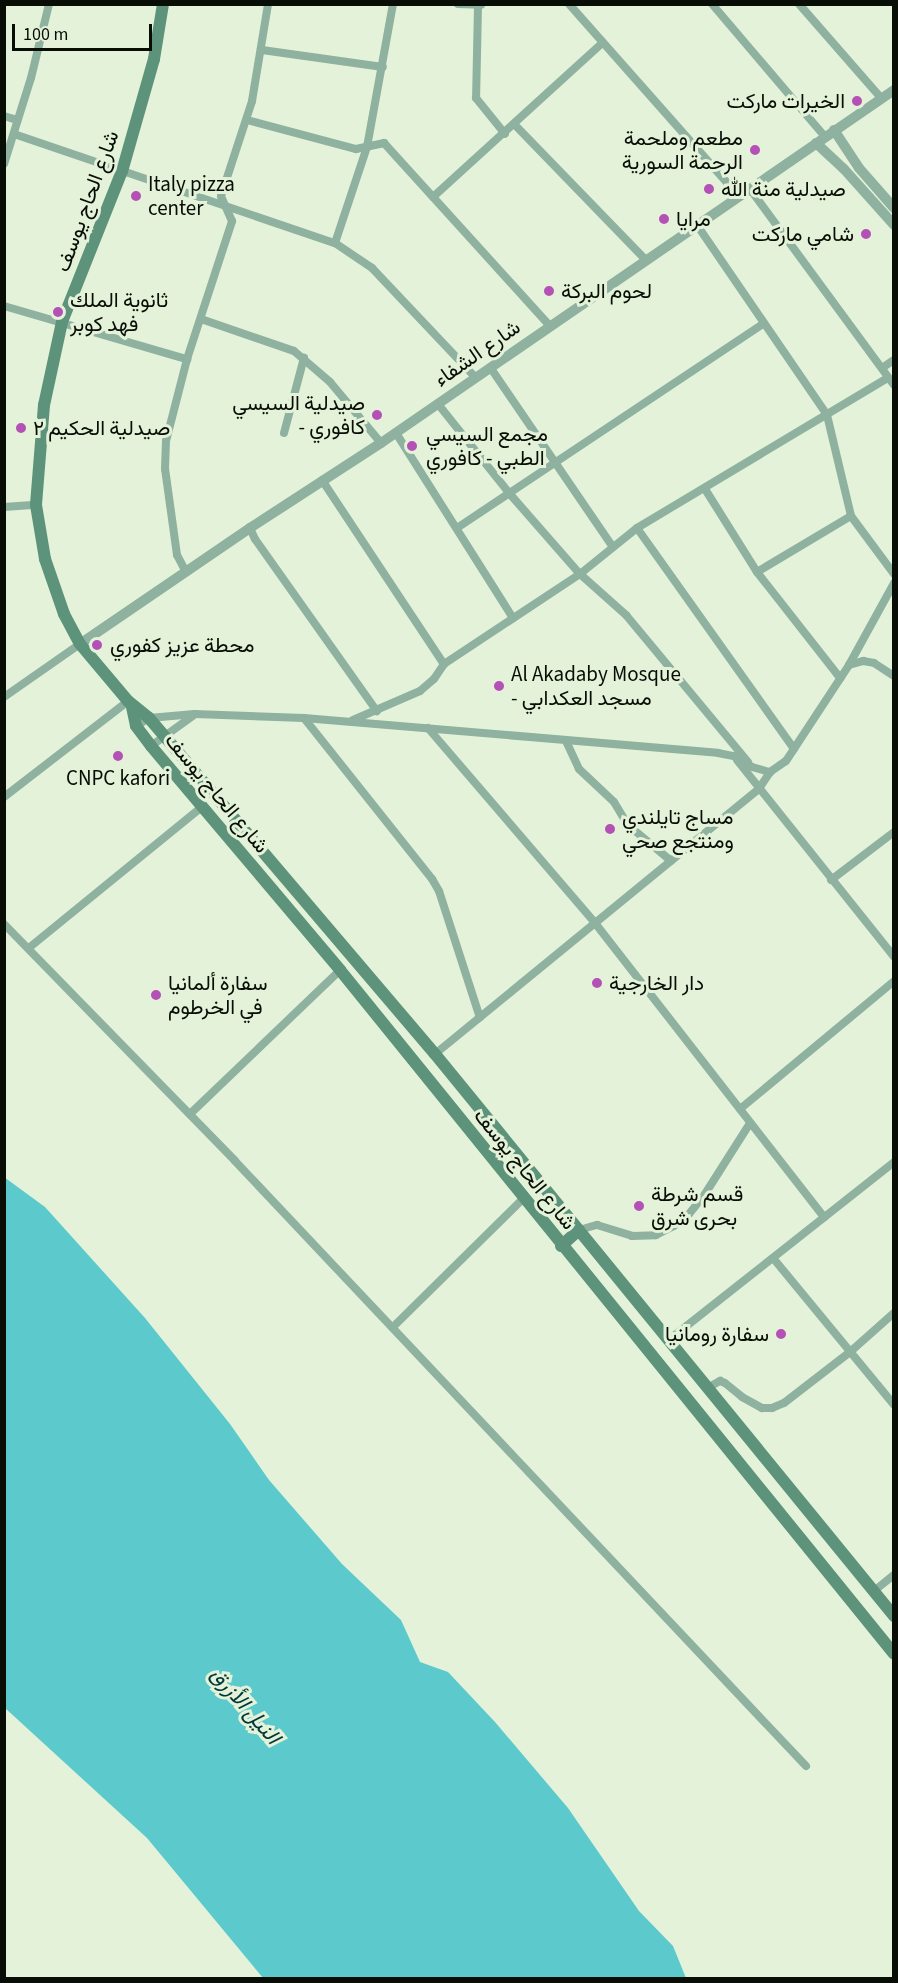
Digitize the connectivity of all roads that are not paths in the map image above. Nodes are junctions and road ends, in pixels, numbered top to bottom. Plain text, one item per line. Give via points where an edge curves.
1 (49, 4) edge
2 (162, 4) edge
3 (268, 4) edge
4 (393, 4) edge
5 (458, 4) edge
6 (569, 4) edge
7 (712, 4) edge
8 (480, 5) edge
9 (802, 5) edge
10 (602, 43) junction
11 (262, 50) junction
12 (382, 67) junction
13 (894, 90) edge
14 (881, 98) junction
15 (4, 116) edge
16 (17, 120) junction
17 (247, 120) junction
18 (515, 124) junction
19 (14, 134) junction
20 (505, 134) junction
21 (825, 137) junction
22 (367, 147) junction
23 (4, 164) edge
24 (122, 171) junction
25 (750, 189) junction
26 (739, 196) junction
27 (432, 197) junction
28 (226, 207) junction
29 (894, 208) edge
30 (697, 225) junction
31 (894, 225) edge
32 (335, 243) junction
33 (646, 260) junction
34 (4, 306) edge
35 (201, 319) junction
36 (62, 322) junction
37 (763, 324) junction
38 (550, 326) junction
39 (304, 358) junction
40 (187, 359) junction
41 (894, 360) edge
42 (490, 367) junction
43 (882, 368) junction
44 (475, 377) junction
45 (891, 381) edge
46 (438, 404) junction
47 (827, 415) junction
48 (284, 433) dead end
49 (396, 433) junction
50 (381, 442) junction
51 (554, 463) junction
52 (322, 480) junction
53 (705, 489) junction
54 (509, 493) junction
55 (36, 505) junction
56 (4, 507) edge
57 (851, 516) junction
58 (250, 528) junction
59 (457, 528) junction
60 (638, 528) junction
61 (613, 547) junction
62 (186, 572) junction
63 (757, 572) junction
64 (580, 574) junction
65 (894, 574) edge
66 (894, 583) edge
67 (513, 618) junction
68 (80, 644) junction
69 (444, 664) junction
70 (849, 665) junction
71 (894, 676) edge
72 (840, 678) junction
73 (4, 697) edge
74 (130, 704) junction
75 (377, 711) junction
76 (195, 714) junction
77 (148, 718) junction
78 (304, 718) junction
79 (348, 722) junction
80 (136, 726) junction
81 (428, 728) junction
82 (164, 736) junction
83 (566, 741) junction
84 (152, 746) junction
85 (794, 749) junction
86 (734, 756) junction
87 (752, 767) junction
88 (770, 772) junction
89 (758, 790) junction
90 (4, 797) edge
91 (203, 806) junction
92 (894, 832) edge
93 (671, 861) junction
94 (831, 880) junction
95 (596, 923) junction
96 (4, 924) edge
97 (30, 947) junction
98 (894, 957) edge
99 (339, 970) junction
100 (894, 981) edge
101 (480, 1018) junction
102 (435, 1054) junction
103 (740, 1109) junction
104 (190, 1114) junction
105 (750, 1123) junction
106 (894, 1162) edge
107 (523, 1199) junction
108 (824, 1217) junction
109 (579, 1230) junction
110 (561, 1246) junction
111 (773, 1258) junction
112 (894, 1313) edge
113 (393, 1327) junction
114 (670, 1339) junction
115 (850, 1352) junction
116 (709, 1387) junction
117 (894, 1405) edge
118 (894, 1575) edge
119 (874, 1591) junction
120 (894, 1616) edge
121 (894, 1654) edge
122 (806, 1766) dead end

1 - 16 street
2 - 24 main road, شارع الحاج يوسف via 154,59
3 - 11 street
4 - 12 street
5 - 8 street
6 - 10 street
7 - 21 street
8 - 20 street via 476,98
9 - 14 street
10 - 18 street
10 - 26 street
11 - 12 street
11 - 17 street
12 - 22 street
13 - 14 street, شارع الشفاء
14 - 21 street, شارع الشفاء
15 - 16 street
16 - 19 street
17 - 22 street via 356,149
17 - 28 street via 221,196
18 - 20 street
18 - 33 street
19 - 23 street
19 - 24 street
20 - 27 street
21 - 25 street, شارع الشفاء
21 - 29 street via 853,160
21 - 31 street via 844,169
22 - 27 street via 384,143
22 - 32 street
24 - 28 street
24 - 36 main road, شارع الحاج يوسف
25 - 26 street, شارع الشفاء
25 - 43 street
26 - 30 street, شارع الشفاء
27 - 38 street
28 - 32 street
28 - 35 street via 232,221
30 - 33 street, شارع الشفاء
30 - 37 street
32 - 44 street via 372,268
33 - 38 street, شارع الشفاء
34 - 36 street
35 - 39 street via 294,351
35 - 40 street
36 - 40 street
36 - 55 main road, شارع الحاج يوسف via 44,405
37 - 47 street
37 - 51 street
38 - 42 street, شارع الشفاء
39 - 48 street
39 - 50 street
40 - 62 street via 166,441 165,469 177,555
41 - 43 street
42 - 44 street, شارع الشفاء
42 - 51 street
43 - 45 street
44 - 46 street, شارع الشفاء
45 - 47 street
46 - 49 street, شارع الشفاء
46 - 54 street
47 - 53 street
47 - 57 street
49 - 50 street, شارع الشفاء
49 - 59 street
50 - 52 street, شارع الشفاء
51 - 54 street
51 - 61 street
52 - 58 street, شارع الشفاء
52 - 69 street
53 - 60 street
53 - 63 street
54 - 59 street
54 - 64 street
55 - 56 street
55 - 68 main road, شارع الحاج يوسف via 51,578
57 - 63 street
57 - 65 street
58 - 62 street, شارع الشفاء
58 - 75 street
59 - 67 street
60 - 61 street
60 - 85 street
61 - 64 street
62 - 68 street, شارع الشفاء
63 - 72 street
64 - 67 street
64 - 87 street via 626,615
66 - 70 street
67 - 69 street
68 - 73 street
68 - 74 main road, شارع الحاج يوسف
69 - 75 street via 420,691
70 - 71 street via 874,663
70 - 72 street
72 - 85 street
74 - 77 main road, شارع الحاج يوسف
74 - 80 main road, شارع الحاج يوسف
74 - 90 street
75 - 79 street
76 - 77 street
76 - 78 street
76 - 82 street
77 - 80 street
77 - 82 main road, شارع الحاج يوسف
78 - 79 street
78 - 101 street via 436,885
79 - 81 street
80 - 84 main road, شارع الحاج يوسف
81 - 83 street
81 - 95 street
82 - 84 street
82 - 102 main road, شارع الحاج يوسف
83 - 86 street
83 - 93 street via 579,769 614,802 628,825
84 - 91 main road, شارع الحاج يوسف
85 - 88 street via 786,761
86 - 87 street
86 - 89 street
87 - 88 street
88 - 89 street
89 - 93 street
89 - 94 street
91 - 97 street
91 - 99 main road, شارع الحاج يوسف
92 - 94 street
93 - 95 street
94 - 98 street
95 - 101 street
95 - 103 street
96 - 97 street
97 - 104 street
99 - 104 street
99 - 107 main road, شارع الحاج يوسف
100 - 103 street
101 - 102 street
102 - 109 main road, شارع الحاج يوسف
103 - 105 street
104 - 113 street
105 - 108 street
105 - 109 street via 705,1194 674,1226 656,1235 632,1236 597,1225
106 - 108 street
107 - 110 main road, شارع الحاج يوسف
107 - 113 street
108 - 111 street
109 - 110 main road
109 - 114 main road, شارع الحاج يوسف
110 - 121 main road, شارع الحاج يوسف
111 - 114 street
111 - 115 street
112 - 115 street
113 - 122 street
114 - 116 main road, شارع الحاج يوسف
115 - 116 street via 772,1408 762,1408 725,1383
115 - 117 street
116 - 119 main road, شارع الحاج يوسف
118 - 119 street
119 - 120 main road, شارع الحاج يوسف

